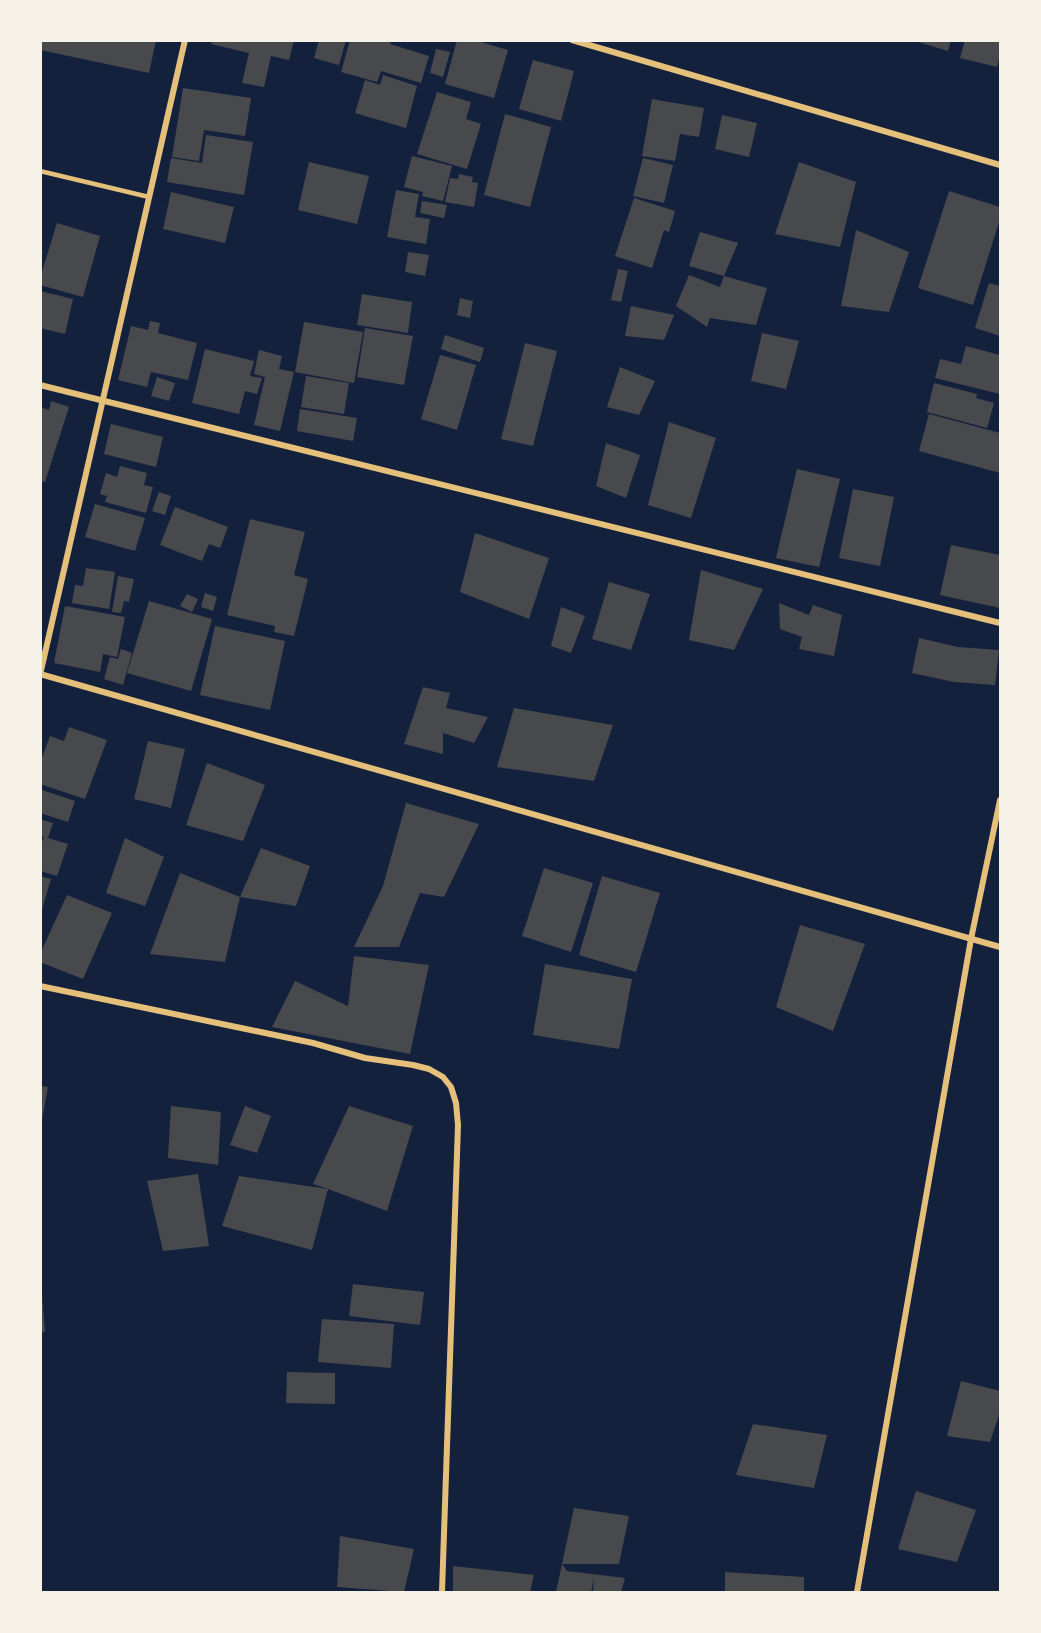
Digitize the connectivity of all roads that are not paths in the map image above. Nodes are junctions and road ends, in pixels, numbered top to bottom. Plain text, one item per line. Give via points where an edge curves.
1 (185, 40) edge
2 (572, 40) edge
3 (1000, 165) edge
4 (40, 171) edge
5 (149, 197) junction
6 (40, 385) edge
7 (102, 400) junction
8 (1000, 623) edge
9 (41, 675) edge
10 (1000, 800) edge
11 (971, 939) junction
12 (1000, 947) edge
13 (40, 986) edge
14 (442, 1593) edge
15 (857, 1593) edge

1 - 5 street
2 - 3 street
4 - 5 lane
5 - 7 street
6 - 7 street
7 - 8 street
7 - 9 street
9 - 11 street
10 - 11 street
11 - 12 street
11 - 15 street
13 - 14 street via 313,1043 365,1058 413,1065 443,1077 451,1087 458,1125

